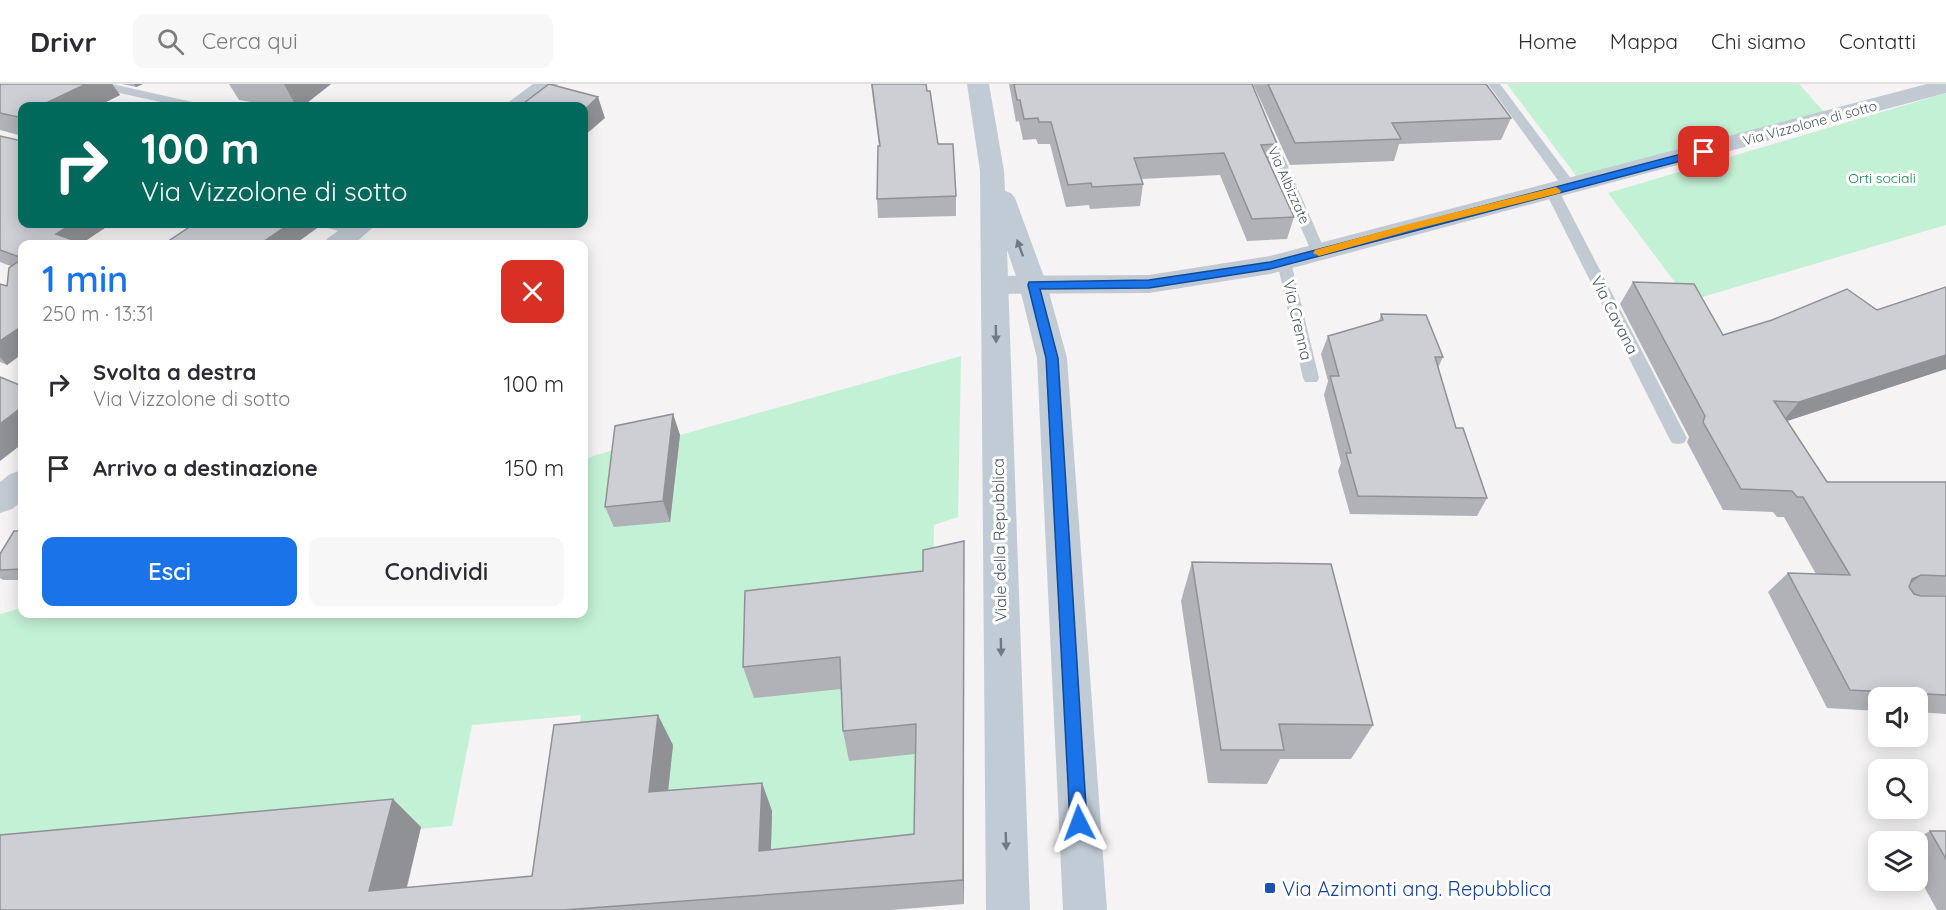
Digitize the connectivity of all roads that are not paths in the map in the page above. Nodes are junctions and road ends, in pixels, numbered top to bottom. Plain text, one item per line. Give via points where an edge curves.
1 (96, 84) edge
2 (547, 84) edge
3 (978, 84) edge
4 (1494, 84) edge
5 (1946, 86) edge
6 (175, 102) edge
7 (523, 102) edge
8 (1259, 116) edge
9 (992, 171) junction
10 (1561, 189) junction
11 (1319, 252) junction
12 (1284, 262) junction
13 (995, 285) junction
14 (1033, 285) junction
15 (1311, 378) dead end
16 (1678, 438) dead end
17 (18, 486) edge
18 (0, 500) edge
19 (1008, 910) edge
20 (1085, 910) edge

1 - 6 lane
2 - 7 street
3 - 9 street, Viale della Repubblica
4 - 10 lane
5 - 10 street, Via Vizzolone di sotto
8 - 11 lane, Via Albizzate
9 - 13 street, Viale della Repubblica
14 -> 9 street, Viale della Repubblica
10 - 11 street, Via Vizzolone di sotto
10 - 16 lane, Via Cavana
11 - 12 street, Via Vizzolone di sotto
12 - 14 street, Via Vizzolone di sotto via 1149,284
12 - 15 lane, Via Crenna
13 - 14 street, Via Vizzolone di sotto
13 -> 19 street, Viale della Repubblica
14 - 20 street, Viale della Repubblica via 1052,358
17 - 18 street

